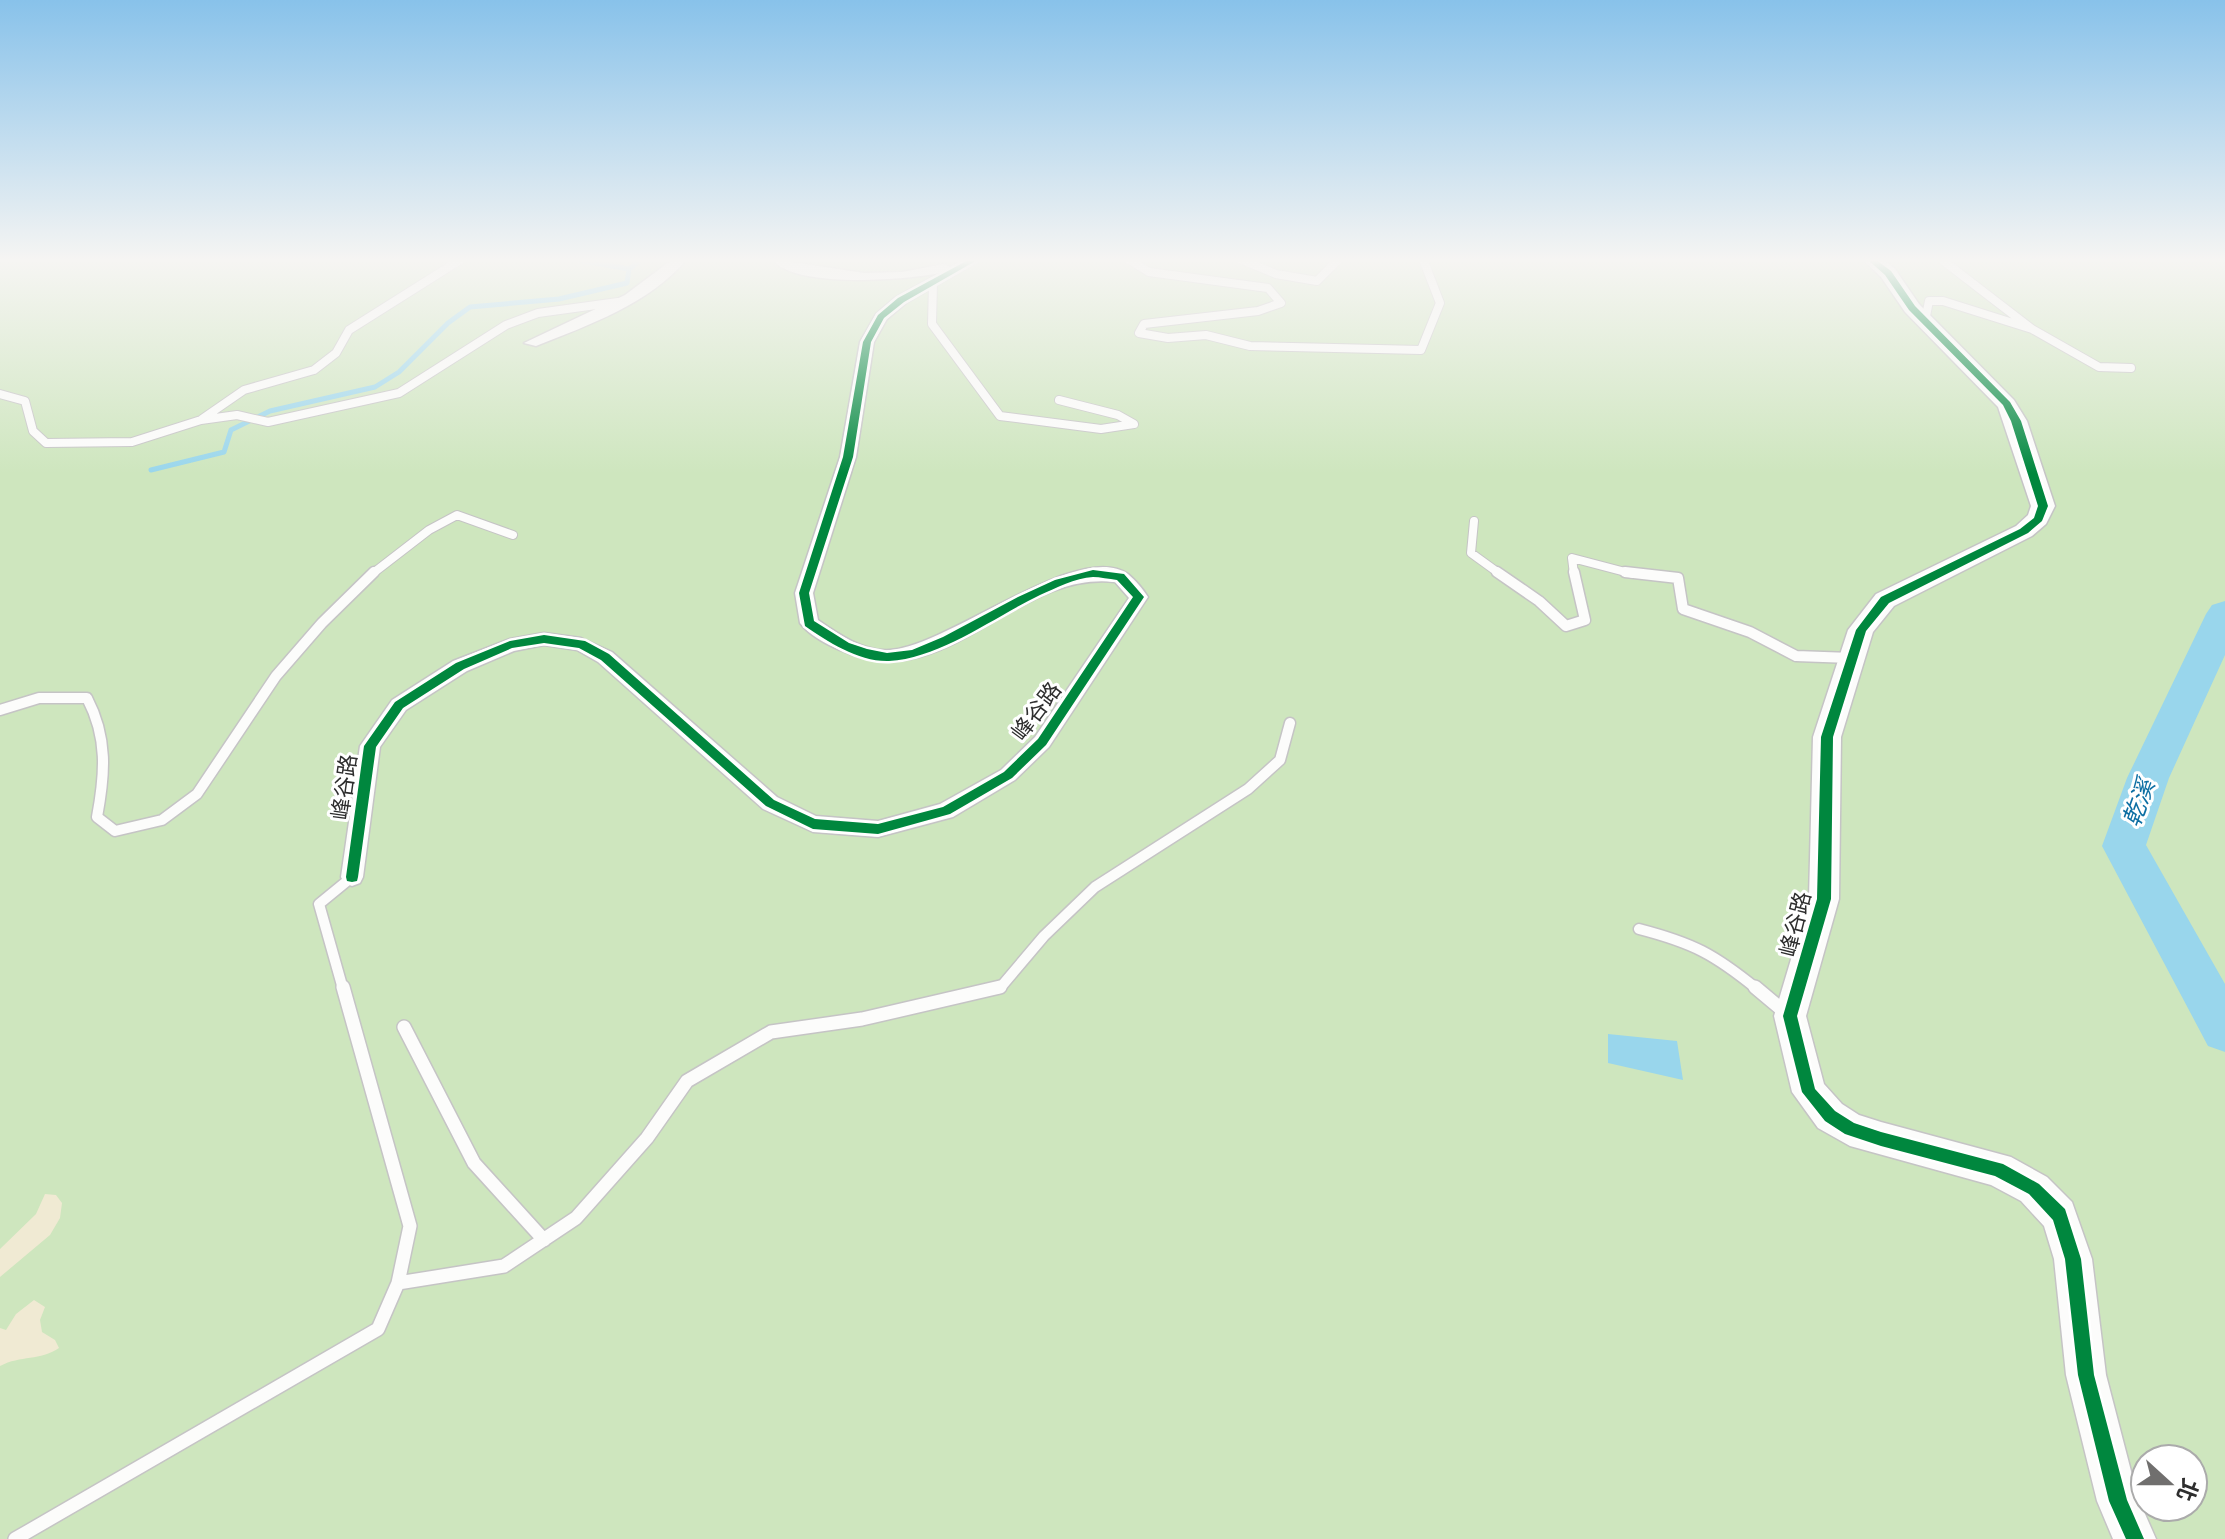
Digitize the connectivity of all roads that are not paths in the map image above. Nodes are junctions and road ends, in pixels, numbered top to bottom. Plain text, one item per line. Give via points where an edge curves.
1 (349, 331) edge
2 (497, 331) edge
3 (558, 331) edge
4 (873, 331) edge
5 (937, 331) edge
6 (1140, 331) edge
7 (1429, 331) edge
8 (1935, 331) edge
9 (2035, 331) edge
10 (531, 343) dead end
11 (2131, 368) dead end
12 (0, 394) edge
13 (1059, 400) dead end
14 (201, 420) junction
15 (1474, 521) dead end
16 (513, 535) dead end
17 (1853, 658) junction
18 (0, 710) edge
19 (1290, 723) dead end
20 (352, 877) joint
21 (1639, 929) dead end
22 (1790, 1016) junction
23 (404, 1027) dead end
24 (544, 1240) junction
25 (398, 1283) junction
26 (15, 1539) edge
27 (2135, 1539) edge

1 - 14 lane via 336,353 314,370 244,390
2 - 14 lane via 399,393 263,421
3 - 10 street
4 - 20 street, 峰谷路 via 848,457 804,593 809,623 835,643 888,658 926,652 1079,574 1114,573 1132,582 1139,597 1042,742 1008,775 946,811 878,829 813,824 770,803 605,657 581,644 544,639 510,645 460,666 399,705 370,746
5 - 13 lane via 1000,416 1101,429 1134,424
6 - 7 lane via 1168,338 1206,335 1250,346 1421,350
8 - 17 street, 峰谷路 via 2007,404 2043,506 2024,531 1885,600 1861,630
9 - 11 lane via 2099,367
12 - 14 lane via 25,401 33,431 46,443 132,442
15 - 17 lane via 1471,553 1566,626 1585,620 1572,558 1642,576 1678,578 1683,609 1750,632 1796,656
16 - 18 lane via 457,515 428,528 291,657 255,704 211,781 168,817 115,831 97,817 105,769 102,722 87,698 39,698
17 - 22 street, 峰谷路 via 1827,737 1824,899
19 - 24 lane via 1280,760 1248,789 1095,887 1000,988 862,1019 771,1032 687,1081 647,1138 576,1218
20 - 25 lane via 319,904 410,1226
21 - 22 lane via 1715,955
22 - 27 street via 1809,1092 1830,1116 1881,1139 1998,1169 2034,1189 2059,1215 2073,1259 2086,1375 2118,1501
23 - 24 lane via 474,1163
24 - 25 lane via 504,1266
25 - 26 lane via 378,1329

